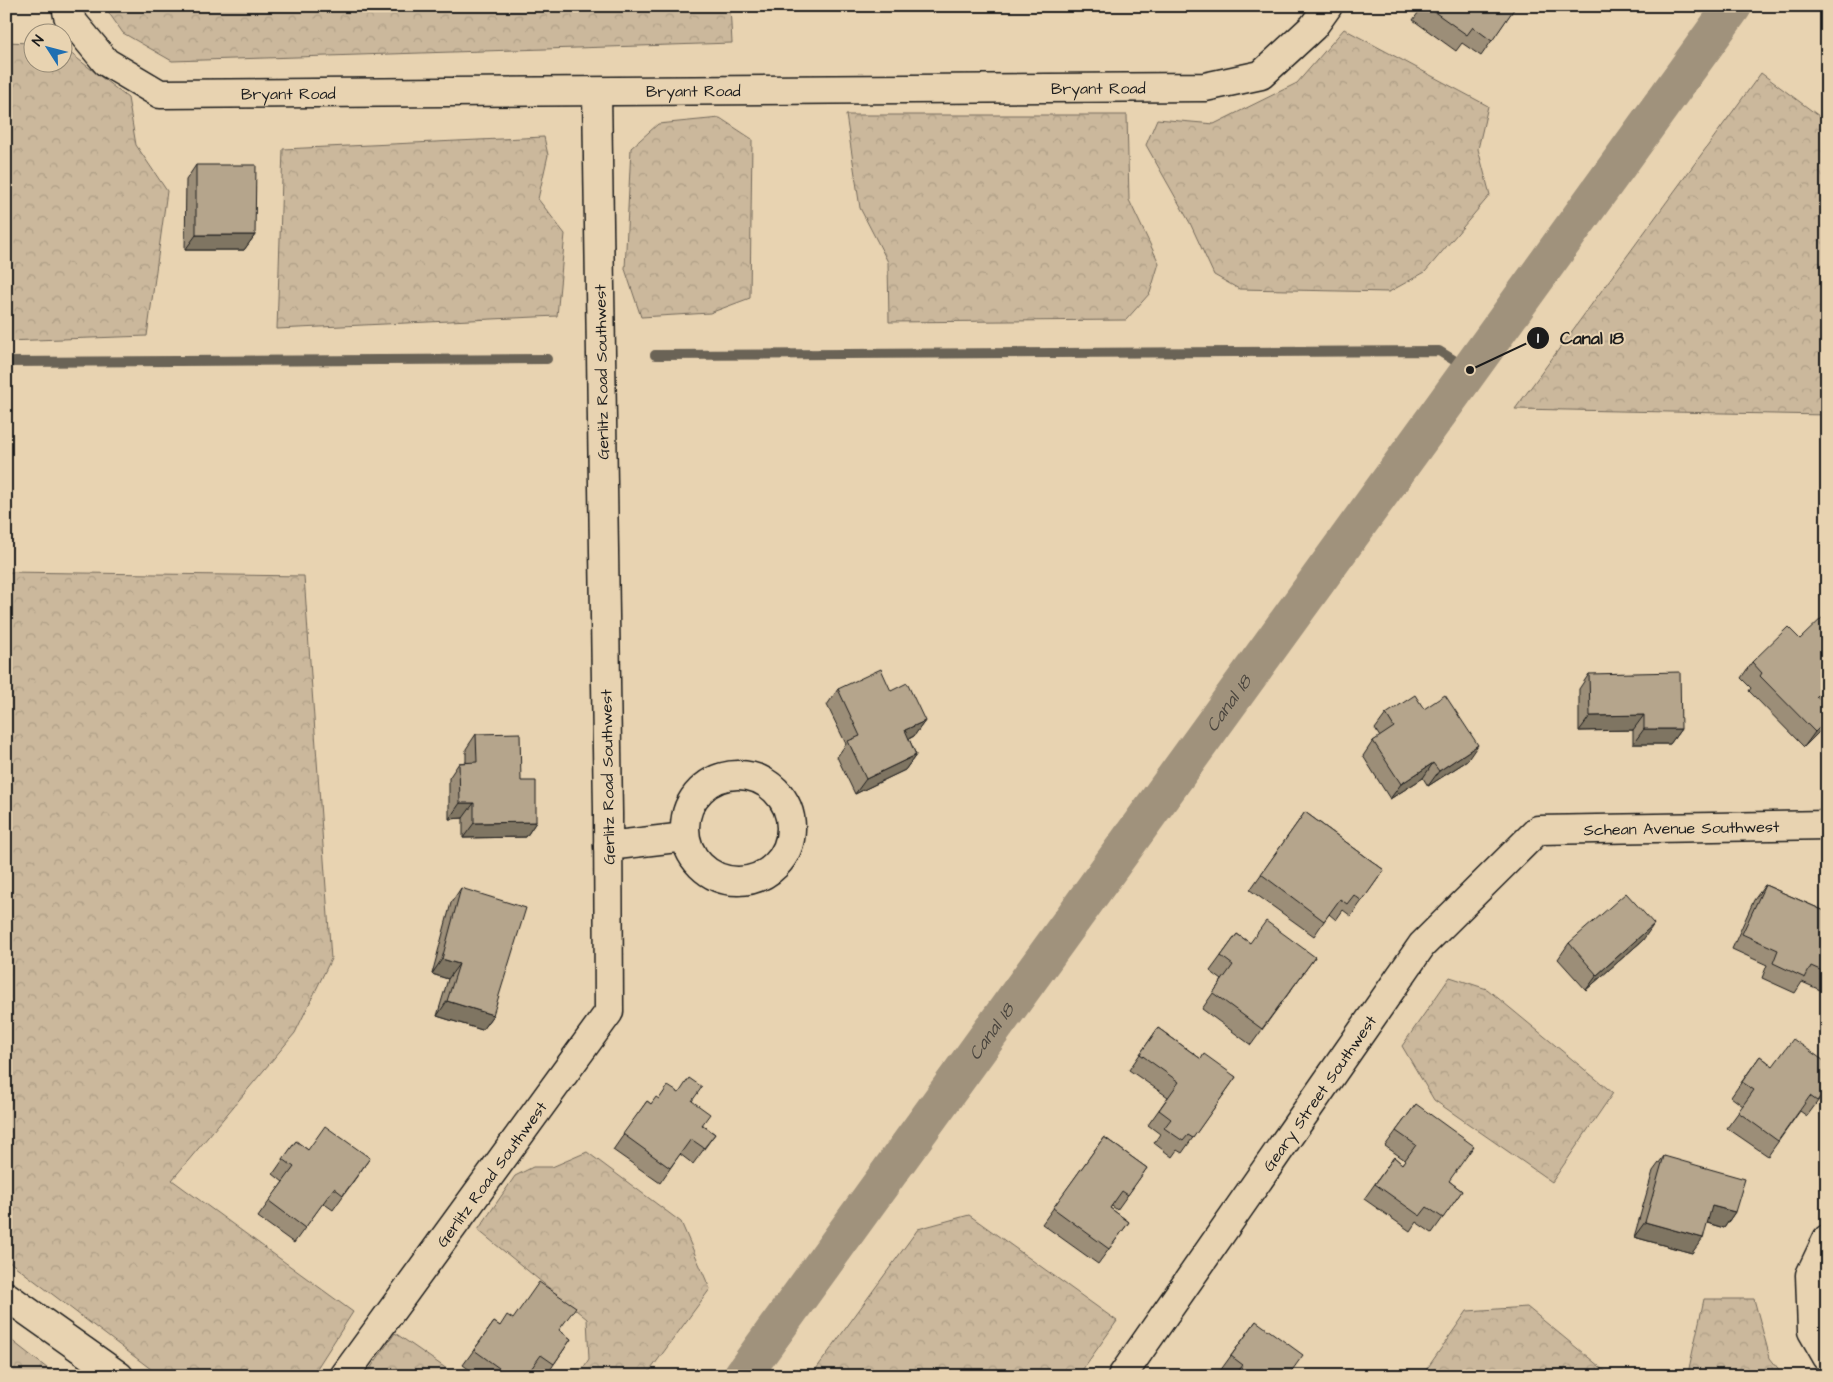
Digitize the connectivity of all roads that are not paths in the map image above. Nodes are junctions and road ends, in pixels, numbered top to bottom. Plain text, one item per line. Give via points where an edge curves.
1 (66, 6) edge
2 (1328, 6) edge
3 (597, 92) junction
4 (1827, 825) edge
5 (1538, 830) joint
6 (685, 837) dead end
7 (608, 846) junction
8 (1827, 1238) edge
9 (6, 1296) edge
10 (1827, 1357) edge
11 (119, 1376) edge
12 (344, 1376) edge
13 (1122, 1376) edge

1 - 3 street, Bryant Road via 68,16 106,62 160,94
2 - 3 street, Bryant Road via 1312,28 1261,75 1205,87
3 - 7 street, Gerlitz Road Southwest
4 - 5 street, Schean Avenue Southwest
5 - 13 street, Geary Street Southwest via 1422,945
6 - 7 street
7 - 12 street, Gerlitz Road Southwest via 608,1012
8 - 10 street via 1810,1275 1812,1331
9 - 11 street

